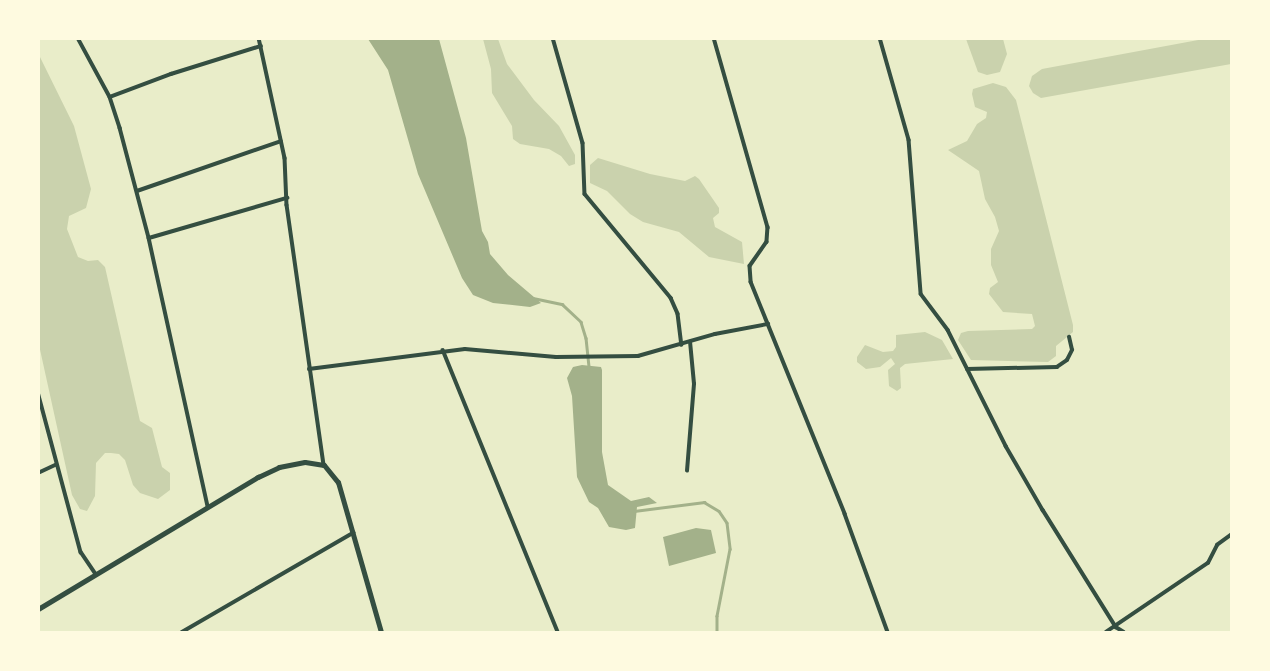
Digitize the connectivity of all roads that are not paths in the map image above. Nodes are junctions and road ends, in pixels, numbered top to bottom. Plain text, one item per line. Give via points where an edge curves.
1 (78, 38) edge
2 (259, 38) edge
3 (553, 38) edge
4 (714, 38) edge
5 (880, 38) edge
6 (261, 46) junction
7 (110, 97) junction
8 (281, 141) junction
9 (136, 191) junction
10 (287, 198) junction
11 (149, 238) junction
12 (768, 324) junction
13 (1069, 337) dead end
14 (690, 342) junction
15 (682, 345) junction
16 (443, 351) junction
17 (309, 369) junction
18 (967, 369) junction
19 (38, 392) edge
20 (55, 465) junction
21 (324, 465) junction
22 (687, 471) dead end
23 (38, 473) edge
24 (208, 507) junction
25 (353, 533) junction
26 (1231, 534) edge
27 (96, 574) junction
28 (38, 609) edge
29 (1116, 627) junction
30 (182, 632) edge
31 (381, 632) edge
32 (558, 632) edge
33 (888, 632) edge
34 (1106, 632) edge
35 (1124, 632) edge

1 - 7 street
2 - 6 street
3 - 15 street via 583,143 585,194 671,298
4 - 12 street via 768,227 767,242 749,273
5 - 18 street via 909,140 921,294 948,330
6 - 7 street
6 - 8 street
7 - 9 street
8 - 9 street
8 - 10 street
9 - 11 street
10 - 11 street
10 - 17 street
11 - 24 street
12 - 14 street
12 - 33 street
13 - 18 street via 1072,350 1068,360 1057,367
14 - 15 street
14 - 22 street via 694,384
15 - 16 street via 621,357
16 - 17 street
16 - 32 street
17 - 21 street
18 - 29 street via 1043,510
19 - 20 street
20 - 23 street
20 - 27 street via 81,552
21 - 24 street via 304,462 279,467
21 - 25 street via 338,481
24 - 27 street
25 - 30 street
25 - 31 street
26 - 29 street via 1217,545 1208,563
27 - 28 street
29 - 34 street
29 - 35 street

